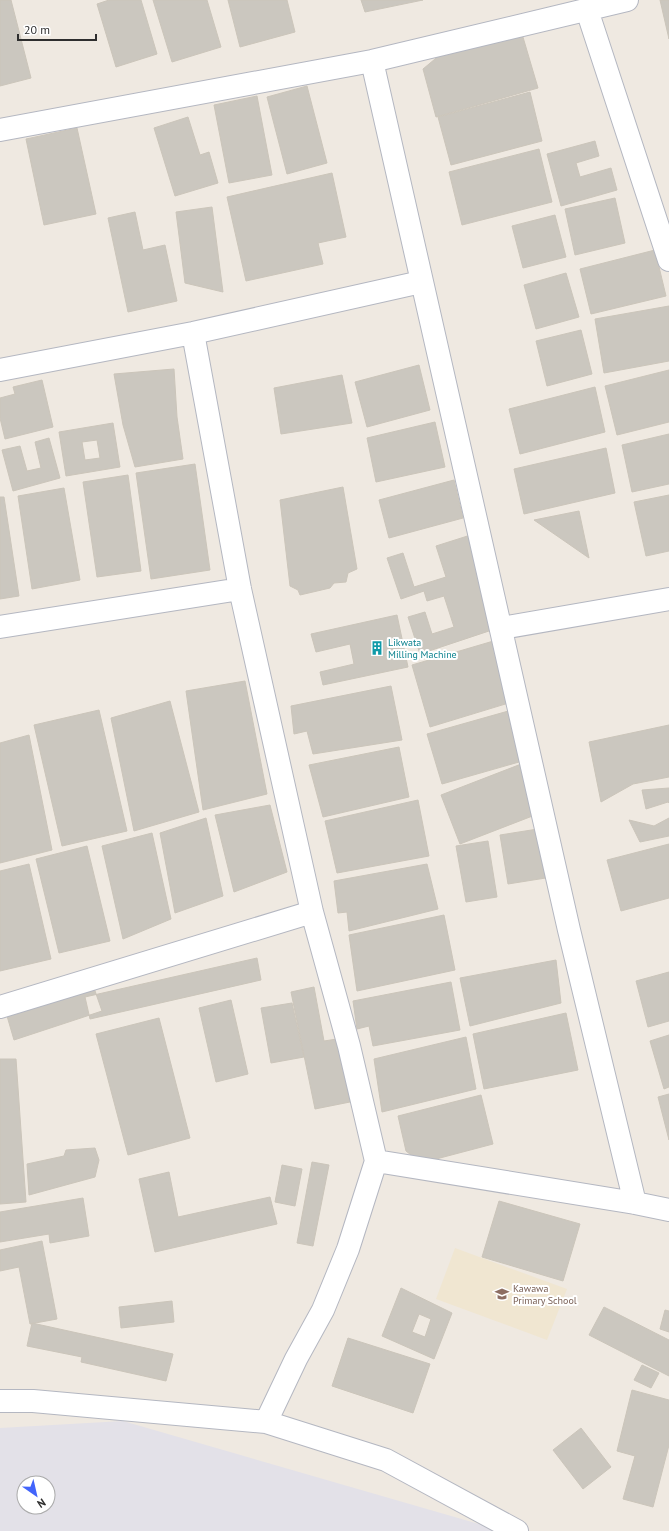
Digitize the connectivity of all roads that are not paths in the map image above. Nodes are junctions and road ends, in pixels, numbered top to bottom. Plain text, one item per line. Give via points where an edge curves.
1 (628, 0) edge
2 (587, 10) junction
3 (372, 61) junction
4 (0, 130) edge
5 (668, 250) edge
6 (422, 282) junction
7 (193, 333) junction
8 (0, 370) edge
9 (240, 589) junction
10 (669, 599) edge
11 (0, 627) edge
12 (502, 628) junction
13 (312, 912) junction
14 (0, 1007) edge
15 (376, 1161) junction
16 (635, 1203) junction
17 (669, 1210) edge
18 (0, 1401) edge
19 (266, 1422) junction
20 (517, 1531) edge

1 - 2 street
2 - 3 street
2 - 5 street
3 - 4 street
3 - 6 street
6 - 7 street
6 - 12 street
7 - 8 street
7 - 9 street
9 - 11 street
9 - 13 street
10 - 12 street
12 - 16 street via 569,930
13 - 14 street
13 - 15 street via 349,1046
15 - 16 street
15 - 19 street via 348,1249 323,1310
16 - 17 street
18 - 19 street via 33,1401
19 - 20 street via 386,1460

